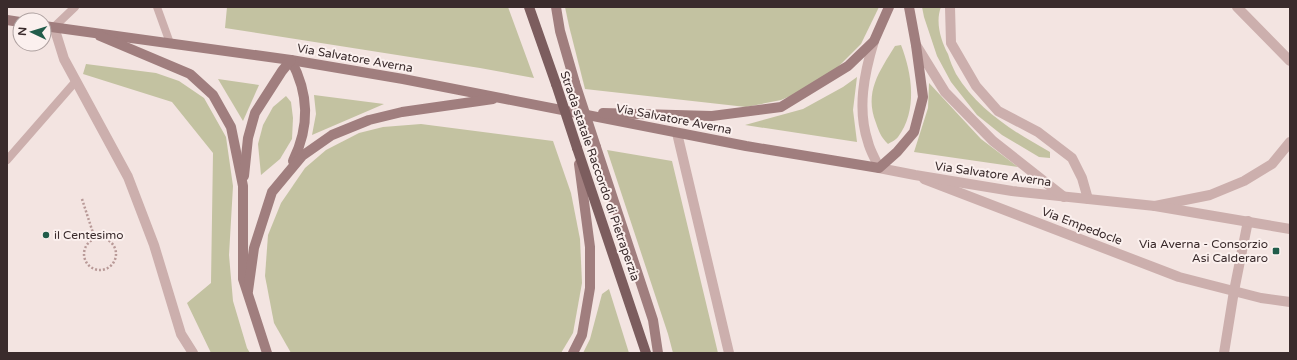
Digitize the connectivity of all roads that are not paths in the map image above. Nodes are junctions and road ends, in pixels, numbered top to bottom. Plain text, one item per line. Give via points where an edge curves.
1 (75, 7) edge
2 (158, 7) edge
3 (529, 7) edge
4 (556, 7) edge
5 (889, 7) edge
6 (909, 7) edge
7 (950, 7) edge
8 (1237, 7) edge
9 (52, 24) edge
10 (52, 26) edge
11 (87, 31) junction
12 (52, 33) edge
13 (874, 41) junction
14 (170, 43) junction
15 (916, 45) junction
16 (290, 60) junction
17 (1289, 62) edge
18 (76, 81) junction
19 (501, 98) junction
20 (576, 113) junction
21 (677, 133) junction
22 (1290, 142) edge
23 (577, 148) junction
24 (7, 160) edge
25 (879, 168) junction
26 (286, 175) junction
27 (915, 175) junction
28 (243, 186) junction
29 (1064, 197) junction
30 (1088, 199) junction
31 (1155, 206) junction
32 (1248, 222) junction
33 (1290, 229) edge
34 (1234, 291) junction
35 (247, 295) junction
36 (1290, 302) edge
37 (193, 353) edge
38 (267, 353) edge
39 (573, 353) edge
40 (646, 353) edge
41 (658, 353) edge
42 (729, 353) edge
43 (1224, 353) edge

1 - 9 lane
2 - 14 lane
3 - 23 main road, Strada statale Raccordo di Pietraperzia, bridge
4 - 41 main road, bridge via 575,83 653,320
5 - 13 main road
6 - 15 main road
7 - 30 street via 951,43 976,86 998,111 1038,132 1072,158 1082,178
8 - 17 street
10 - 11 main road, Via Salvatore Averna
11 - 14 main road, Via Salvatore Averna
11 - 28 main road via 190,74 213,95 231,127
12 - 18 street
13 - 20 main road via 848,66 781,107 712,116
13 - 25 street via 866,66 862,111 868,143
14 - 16 main road, Via Salvatore Averna
15 - 25 main road via 923,97 914,132 898,152
15 - 29 street via 945,92 988,135
16 - 19 main road, Via Salvatore Averna
16 - 26 main road via 297,71 304,93 306,111 300,146
16 - 28 main road via 255,113 248,138
18 - 24 lane
18 - 37 street via 128,177 154,245 181,334
19 - 20 main road, Via Salvatore Averna
19 - 26 main road via 402,112 369,120 332,135 302,156
20 - 21 main road, Via Salvatore Averna
21 - 25 main road, Via Salvatore Averna
21 - 42 street
22 - 31 street via 1272,164 1244,181 1210,195
23 - 39 main road via 590,247 590,288 582,335
23 - 40 main road, Strada statale Raccordo di Pietraperzia
25 - 27 street, Via Salvatore Averna
26 - 35 main road via 272,192 256,241
27 - 29 street, Via Salvatore Averna
27 - 34 street, Via Empedocle via 1179,277
28 - 35 main road via 243,279
29 - 30 street, Via Salvatore Averna
30 - 31 street, Via Salvatore Averna
31 - 32 street, Via Salvatore Averna
32 - 33 street, Via Salvatore Averna
32 - 34 street
34 - 36 street, Via Empedocle
34 - 43 street
35 - 38 main road

